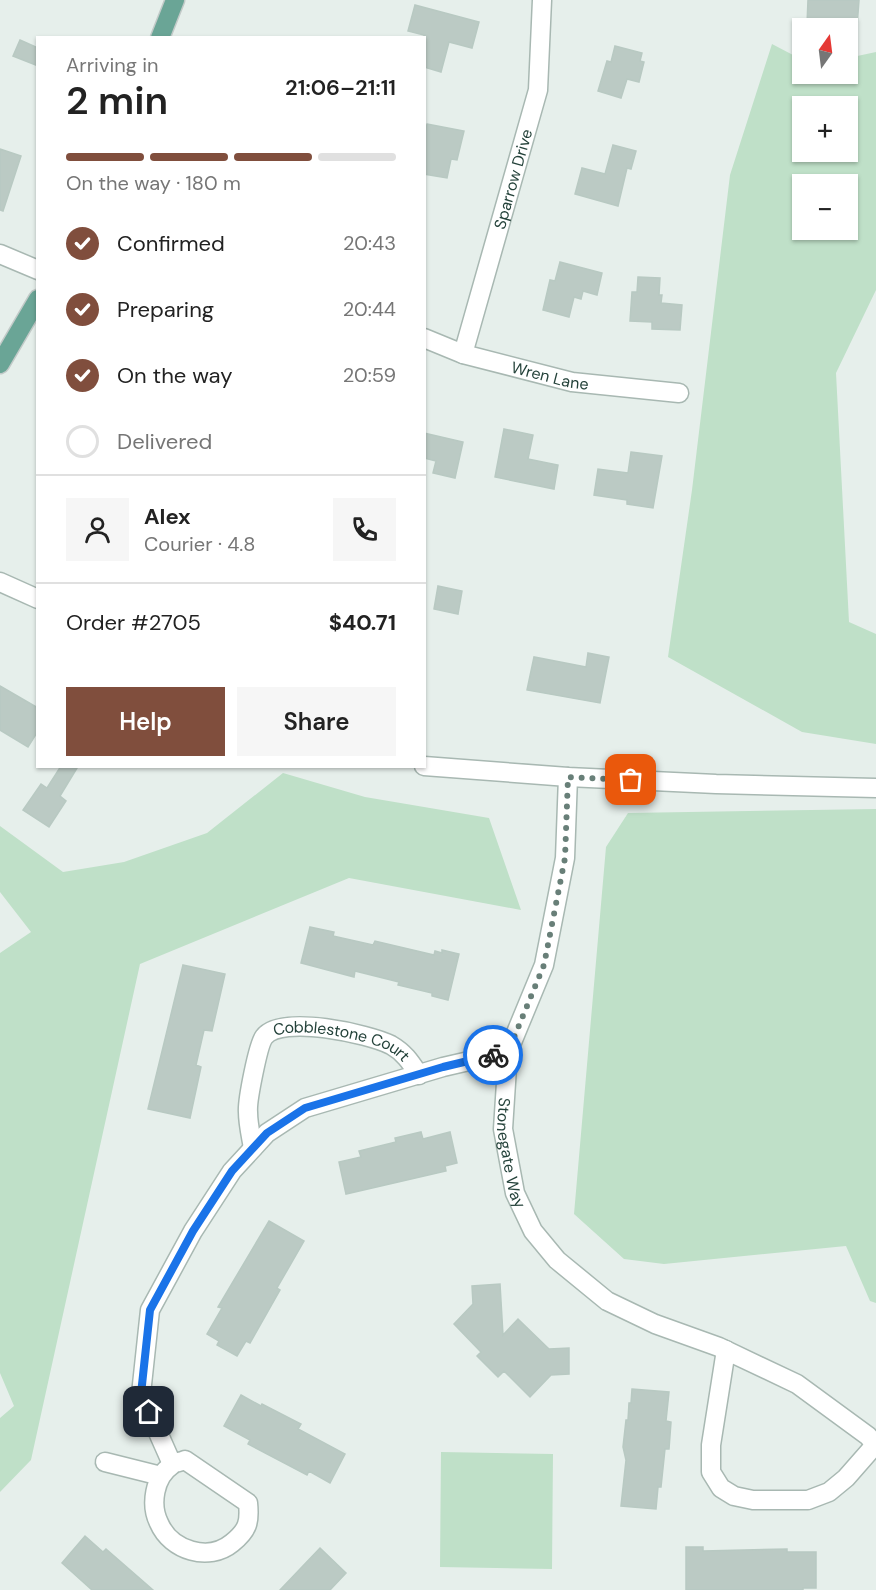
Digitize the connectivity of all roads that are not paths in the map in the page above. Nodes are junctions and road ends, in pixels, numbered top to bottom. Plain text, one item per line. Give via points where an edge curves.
1 (174, 0) edge
2 (542, 0) edge
3 (161, 36) edge
4 (0, 254) edge
5 (36, 269) edge
6 (36, 302) edge
7 (426, 339) edge
8 (463, 354) junction
9 (0, 364) edge
10 (680, 393) dead end
11 (0, 582) edge
12 (36, 598) edge
13 (426, 766) edge
14 (568, 777) junction
15 (876, 788) edge
16 (508, 1052) junction
17 (419, 1075) junction
18 (253, 1148) junction
19 (726, 1350) junction
20 (876, 1446) edge
21 (105, 1462) dead end
22 (167, 1470) junction

1 - 3 main road
2 - 8 street, Sparrow Drive via 538,90
4 - 5 street
6 - 9 main road
7 - 8 street, Wren Lane
8 - 10 street, Wren Lane via 572,382
11 - 12 street
13 - 14 street
14 - 15 street
14 - 16 street, Stonegate Way via 565,858 544,965
16 - 17 street, Cobblestone Court
16 - 19 street, Stonegate Way via 503,1129 515,1193 533,1232 556,1260 608,1301 655,1324
17 - 18 street, Cobblestone Court via 305,1108 267,1133
17 - 18 street, Cobblestone Court via 406,1055 366,1036 289,1026 273,1029 264,1037 258,1053 247,1110
18 - 22 street, Cobblestone Court via 232,1171 206,1211 150,1310 141,1394
19 - 20 street, Stonegate Way via 797,1384
19 - 20 street, Stonegate Way via 711,1445 711,1472 721,1488 753,1500 808,1500 829,1492 846,1479
21 - 22 street
22 - 22 street via 155,1491 154,1508 168,1537 197,1553 214,1553 243,1533 250,1520 248,1503 185,1461

